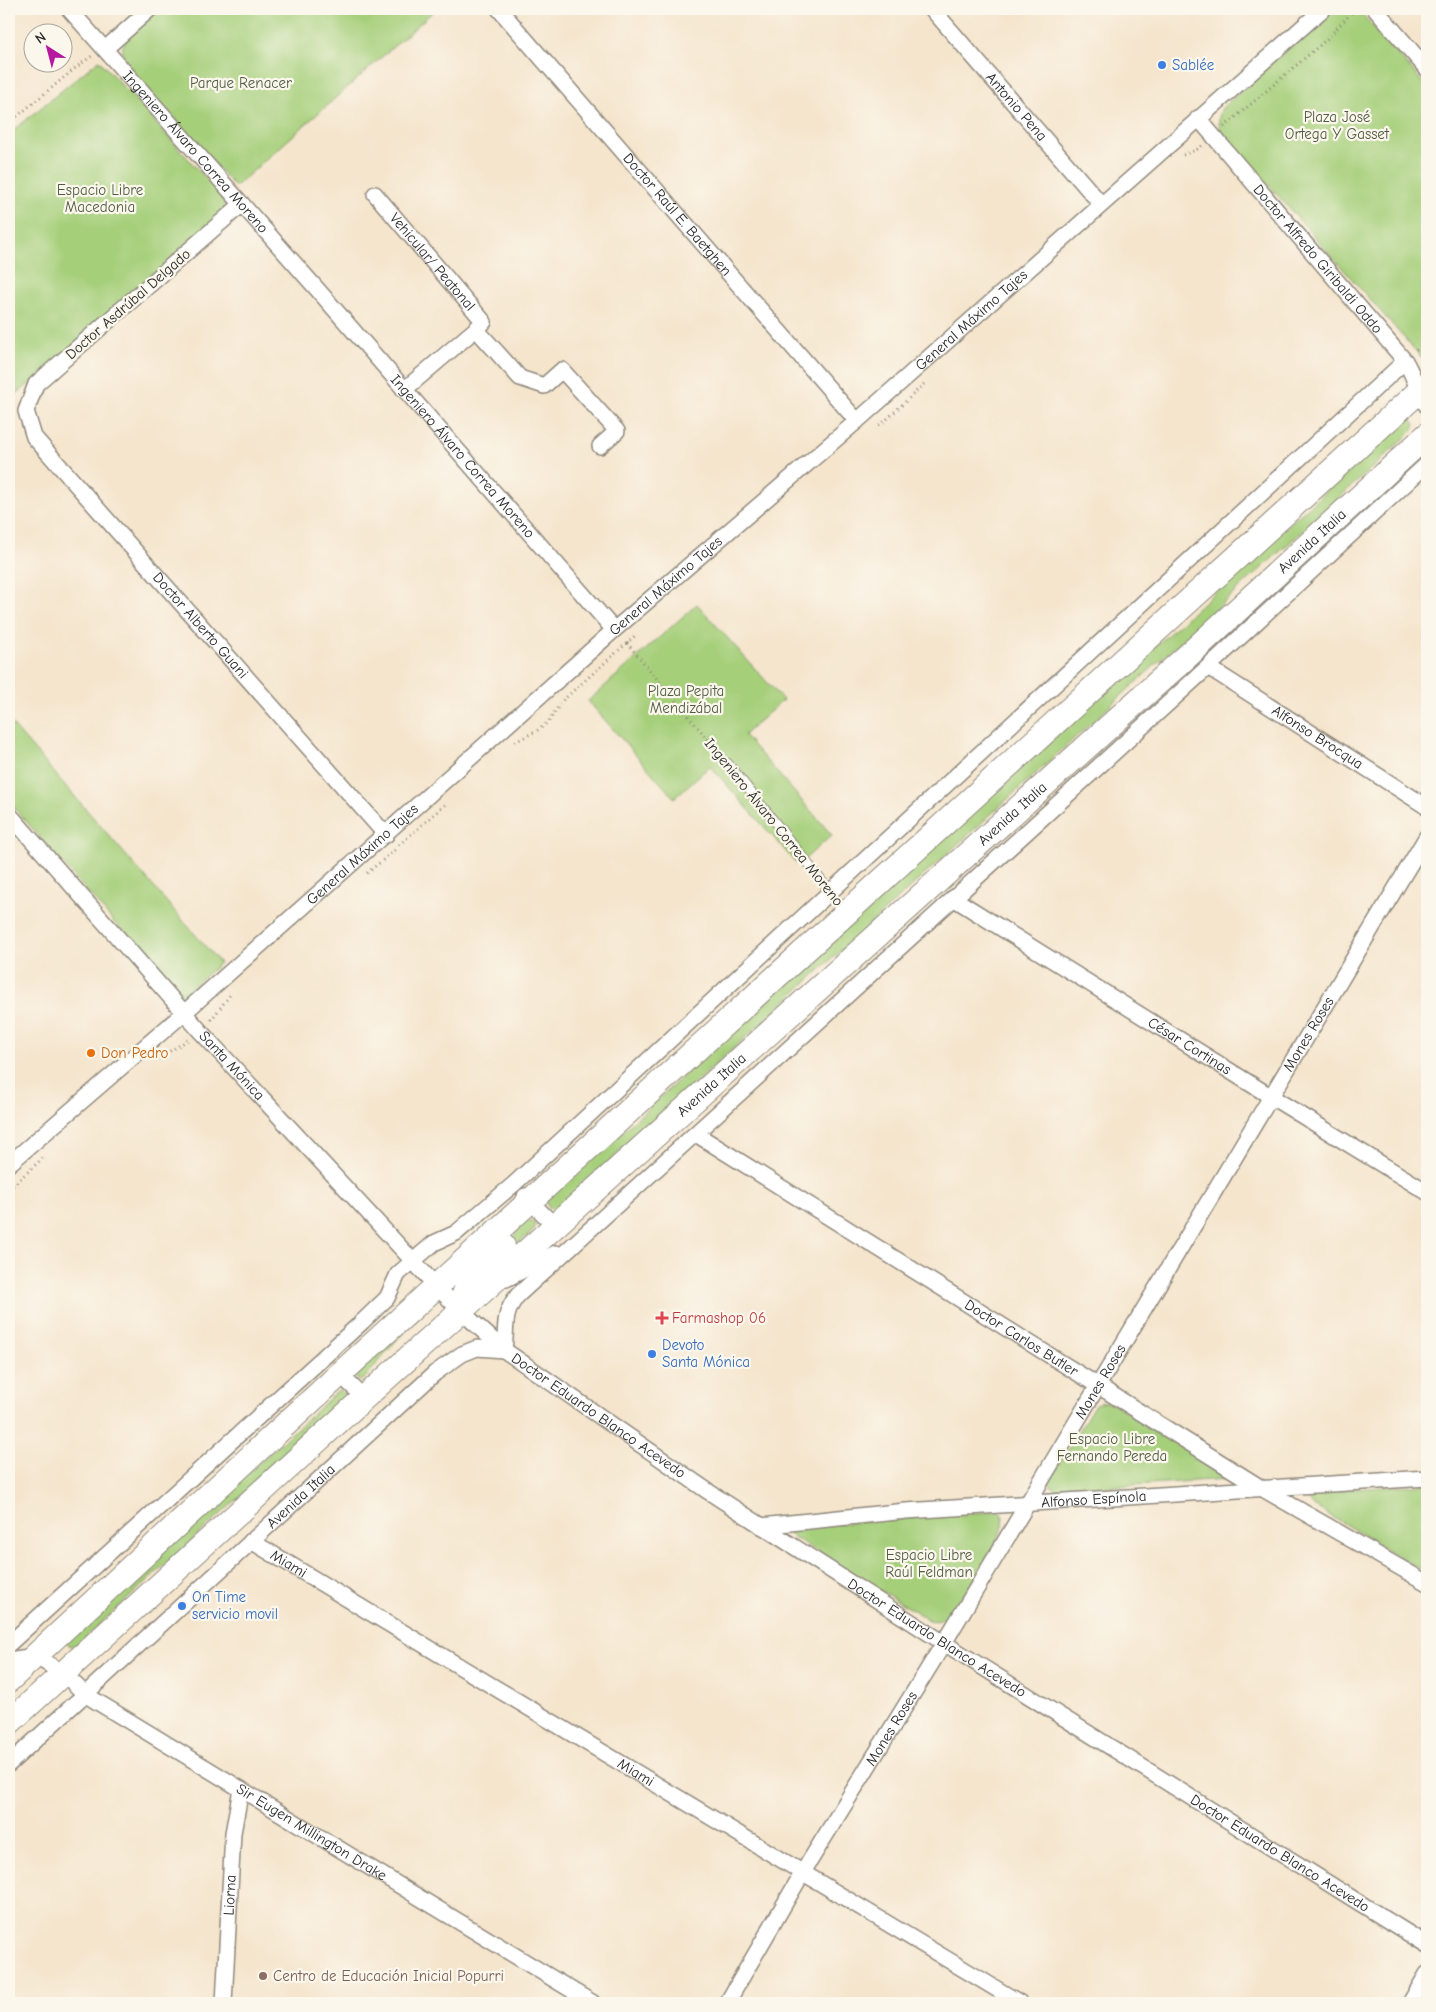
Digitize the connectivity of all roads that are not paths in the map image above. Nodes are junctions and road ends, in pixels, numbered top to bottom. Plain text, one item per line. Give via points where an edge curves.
1 (69, 9) edge
2 (150, 9) edge
3 (500, 9) edge
4 (932, 9) edge
5 (1322, 9) edge
6 (1375, 9) edge
7 (105, 49) junction
8 (1427, 69) edge
9 (1198, 118) junction
10 (375, 194) dead end
11 (242, 204) junction
12 (1101, 204) junction
13 (476, 329) junction
14 (1404, 361) junction
15 (404, 390) junction
16 (1424, 394) edge
17 (26, 411) joint
18 (857, 421) junction
19 (1427, 435) edge
20 (600, 446) dead end
21 (1427, 464) edge
22 (614, 630) junction
23 (1208, 667) junction
24 (728, 763) road end
25 (1427, 807) edge
26 (9, 814) edge
27 (386, 835) junction
28 (1427, 836) edge
29 (831, 892) junction
30 (954, 898) junction
31 (847, 913) junction
32 (184, 1013) junction
33 (1270, 1096) junction
34 (584, 1119) junction
35 (696, 1134) junction
36 (602, 1137) junction
37 (9, 1164) edge
38 (514, 1184) junction
39 (594, 1190) junction
40 (1427, 1192) edge
41 (531, 1202) junction
42 (613, 1210) junction
43 (555, 1226) junction
44 (576, 1244) junction
45 (412, 1261) junction
46 (437, 1287) junction
47 (484, 1290) junction
48 (461, 1311) junction
49 (504, 1350) junction
50 (340, 1374) junction
51 (1098, 1386) junction
52 (364, 1398) junction
53 (1427, 1478) edge
54 (1263, 1488) junction
55 (1028, 1503) junction
56 (761, 1526) junction
57 (251, 1541) junction
58 (1427, 1583) edge
59 (944, 1643) junction
60 (9, 1644) edge
61 (35, 1656) junction
62 (9, 1660) edge
63 (63, 1673) junction
64 (9, 1680) edge
65 (86, 1695) junction
66 (9, 1723) edge
67 (9, 1764) edge
68 (240, 1789) junction
69 (803, 1872) junction
70 (1427, 1945) edge
71 (1427, 1974) edge
72 (224, 2003) edge
73 (593, 2003) edge
74 (727, 2003) edge
75 (1020, 2003) edge
76 (1410, 2003) edge

1 - 7 street, Ingeniero Álvaro Correa Moreno
2 - 7 street
3 - 18 street, Doctor Raúl E. Baetghen
4 - 12 street, Antonio Pena
5 - 9 street, General Máximo Tajes
6 - 8 street
7 - 11 street, Ingeniero Álvaro Correa Moreno
9 - 12 street, General Máximo Tajes
9 - 14 street, Doctor Alfredo Giribaldi Oddo
10 - 13 street, Vehicular/ Peatonal via 484,322
11 - 15 street, Ingeniero Álvaro Correa Moreno
11 - 17 street, Doctor Asdrúbal Delgado via 36,384
12 - 18 street, General Máximo Tajes
13 - 15 street, Vehicular/ Peatonal
13 - 20 street, Vehicular/ Peatonal via 520,378 544,386 562,370 617,431
14 - 16 street, Doctor Alfredo Giribaldi Oddo
14 - 29 street
15 - 22 street, Ingeniero Álvaro Correa Moreno
16 - 31 main road
17 - 27 street, Doctor Alberto Guani via 34,437
18 - 22 street, General Máximo Tajes
19 - 39 main road, Avenida Italia
21 - 23 street, Avenida Italia
22 - 27 street, General Máximo Tajes
23 - 25 street, Alfonso Brocqua
23 - 30 street, Avenida Italia
24 - 29 lane, Ingeniero Álvaro Correa Moreno
26 - 32 street, Santa Mónica
27 - 32 street, General Máximo Tajes
28 - 33 street, Mones Roses
29 - 31 street, Ingeniero Álvaro Correa Moreno
29 - 34 street
30 - 33 street, César Cortinas
30 - 35 street, Avenida Italia
31 - 36 main road
32 - 37 street, General Máximo Tajes
32 - 45 street, Santa Mónica
33 - 40 street, César Cortinas
33 - 51 street, Mones Roses
34 - 36 street
34 - 38 street
35 - 42 street, Avenida Italia
35 - 51 street, Doctor Carlos Butler
36 - 41 main road
38 - 41 street
38 - 45 street via 456,1233 434,1243
39 - 42 street
39 - 43 main road, Avenida Italia
41 - 43 street
41 - 46 main road
41 - 48 main road via 526,1218 470,1282
42 - 44 street, Avenida Italia
43 - 47 main road, Avenida Italia
44 - 47 street, Avenida Italia
44 - 49 street, Avenida Italia via 510,1304 506,1315
45 - 46 street, Santa Mónica
45 - 60 street via 398,1274 387,1298 362,1322
46 - 48 street, Santa Mónica
46 - 50 main road
46 - 52 main road via 431,1313
47 - 48 main road, Avenida Italia
48 - 49 street, Doctor Eduardo Blanco Acevedo
48 - 52 main road, Avenida Italia
49 - 56 street, Doctor Eduardo Blanco Acevedo
49 - 57 street, Avenida Italia via 477,1348 462,1354 435,1373
50 - 52 street
50 - 61 main road
51 - 54 street, Doctor Carlos Butler
51 - 55 street, Mones Roses
52 - 63 main road, Avenida Italia
53 - 54 street, Alfonso Espínola
54 - 55 street, Alfonso Espínola
54 - 58 street, Doctor Carlos Butler
55 - 56 street, Alfonso Espínola via 906,1511
55 - 59 street, Mones Roses
56 - 59 street, Doctor Eduardo Blanco Acevedo
57 - 65 street, Avenida Italia
57 - 69 street, Miami
59 - 69 street, Mones Roses
59 - 70 street, Doctor Eduardo Blanco Acevedo
61 - 62 street
61 - 63 street, Sir Eugen Millington Drake
61 - 64 main road
63 - 65 street, Sir Eugen Millington Drake
63 - 66 main road, Avenida Italia
65 - 67 street, Avenida Italia
65 - 68 street, Sir Eugen Millington Drake
68 - 72 street, Liorna via 233,1834
68 - 73 street, Sir Eugen Millington Drake
69 - 74 street, Mones Roses
69 - 75 street, Miami
71 - 76 street

